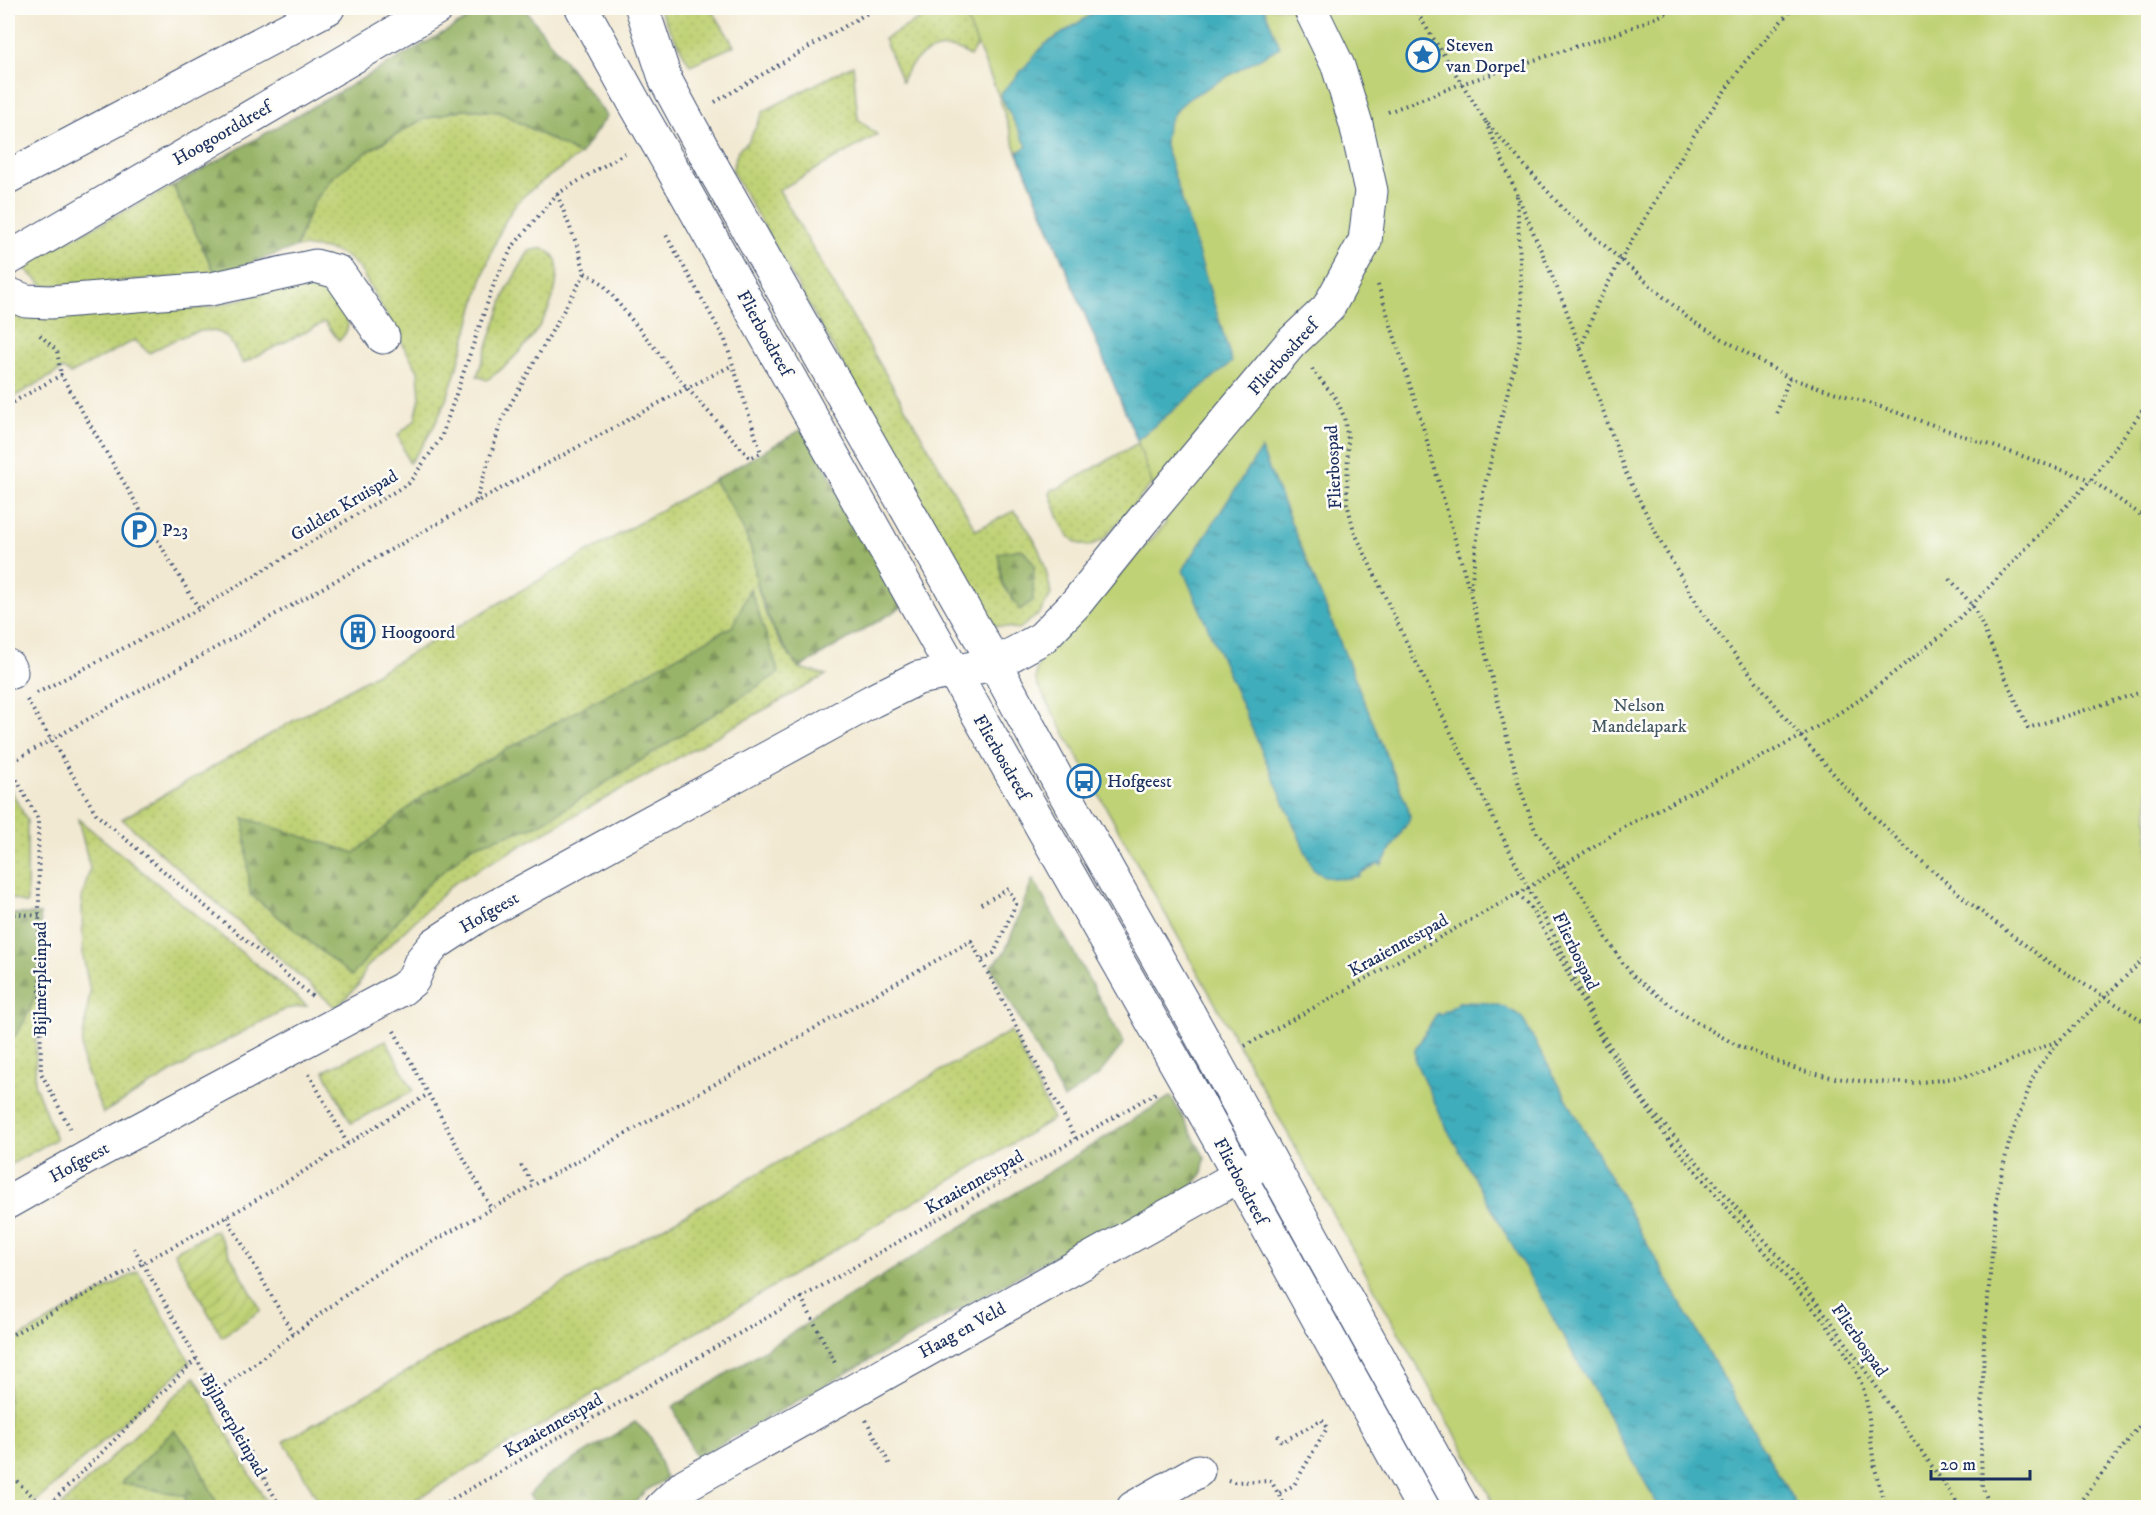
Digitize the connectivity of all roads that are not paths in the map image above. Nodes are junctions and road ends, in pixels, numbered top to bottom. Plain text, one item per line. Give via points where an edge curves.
1 (328, 8) edge
2 (437, 8) edge
3 (642, 8) edge
4 (1310, 8) edge
5 (581, 9) edge
6 (8, 177) edge
7 (8, 259) edge
8 (8, 294) edge
9 (383, 337) dead end
10 (995, 664) junction
11 (954, 672) junction
12 (1269, 1159) junction
13 (1238, 1176) junction
14 (8, 1202) edge
15 (1198, 1471) road end
16 (661, 1508) edge
17 (1133, 1508) edge
18 (1423, 1508) edge
19 (1462, 1508) edge

1 - 6 street
2 - 7 street, Hoogoorddreef
3 - 10 street, Flierbosdreef, bridge via 666,81
4 - 10 street, Flierbosdreef via 1338,66 1356,124 1371,191 1365,241 1328,308 1291,343 1077,602 1042,638
5 - 11 street, Flierbosdreef, bridge
8 - 9 street via 26,301 50,302 211,289 315,266 338,272
10 - 11 street, Hofgeest
10 - 12 street, Flierbosdreef, bridge
11 - 13 street, Flierbosdreef, bridge
11 - 14 street, Hofgeest via 918,678 872,701 478,916 435,944 413,980 402,989
12 - 13 street, Haag en Veld
12 - 19 street, Flierbosdreef
13 - 16 street, Haag en Veld via 685,1485
13 - 18 street, Flierbosdreef
15 - 17 street

